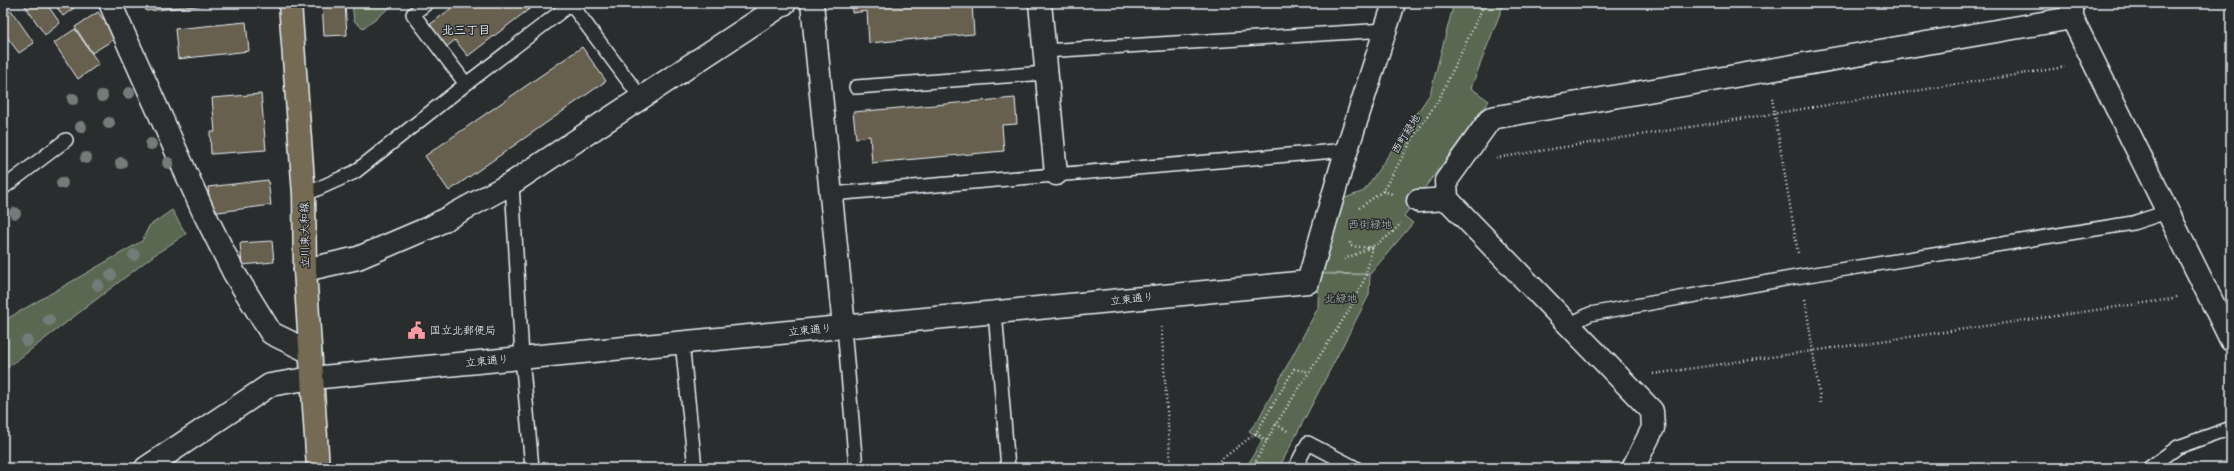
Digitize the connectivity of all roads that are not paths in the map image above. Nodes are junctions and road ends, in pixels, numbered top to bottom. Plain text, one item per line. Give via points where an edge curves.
1 (110, 3) edge
2 (290, 3) edge
3 (427, 3) edge
4 (572, 3) edge
5 (785, 3) edge
6 (812, 3) edge
7 (1040, 3) edge
8 (1394, 3) edge
9 (2072, 11) edge
10 (1386, 30) junction
11 (1045, 62) junction
12 (466, 84) junction
13 (856, 86) dead end
14 (641, 98) junction
15 (66, 140) dead end
16 (1347, 150) junction
17 (1056, 174) junction
18 (512, 183) junction
19 (3, 188) edge
20 (831, 194) junction
21 (304, 195) junction
22 (1447, 199) junction
23 (1418, 201) road end
24 (2167, 212) junction
25 (305, 270) junction
26 (995, 312) junction
27 (1569, 325) junction
28 (844, 327) junction
29 (2231, 340) edge
30 (682, 342) junction
31 (310, 352) junction
32 (522, 357) junction
33 (312, 378) junction
34 (2231, 428) edge
35 (146, 468) edge
36 (318, 468) edge
37 (532, 468) edge
38 (695, 468) edge
39 (856, 468) edge
40 (1008, 468) edge
41 (1295, 468) edge
42 (1356, 468) edge
43 (1633, 468) edge
44 (2149, 468) edge

1 - 31 street via 203,211 234,273 271,333
2 - 21 main road, 立川東大和線
3 - 12 lane via 413,14
4 - 12 lane
4 - 14 lane
5 - 14 street
6 - 20 street
7 - 11 street
8 - 10 street
9 - 22 street via 1767,70 1492,118 1446,181
9 - 24 street
10 - 11 lane
10 - 16 street
11 - 13 lane
11 - 17 street
12 - 21 lane via 355,172
14 - 18 street
15 - 19 lane
16 - 17 lane
16 - 26 street, 立東通り via 1308,282
17 - 20 lane
18 - 25 street via 433,226 358,258
18 - 32 lane
20 - 28 street
21 - 25 main road, 立川東大和線
22 - 23 street
22 - 27 street
24 - 27 lane via 2133,222 1802,276 1590,314
24 - 29 street
25 - 31 main road, 立川東大和線
26 - 28 street, 立東通り
26 - 40 lane
27 - 43 street via 1652,411 1653,428
28 - 30 street, 立東通り
28 - 39 lane
30 - 32 street, 立東通り
30 - 38 lane
31 - 33 main road, 立川東大和線
32 - 33 street, 立東通り
32 - 37 lane
33 - 35 street, 立東通り via 270,385
33 - 36 main road, 立川東大和線
34 - 44 lane via 2178,447
41 - 42 lane via 1308,443

